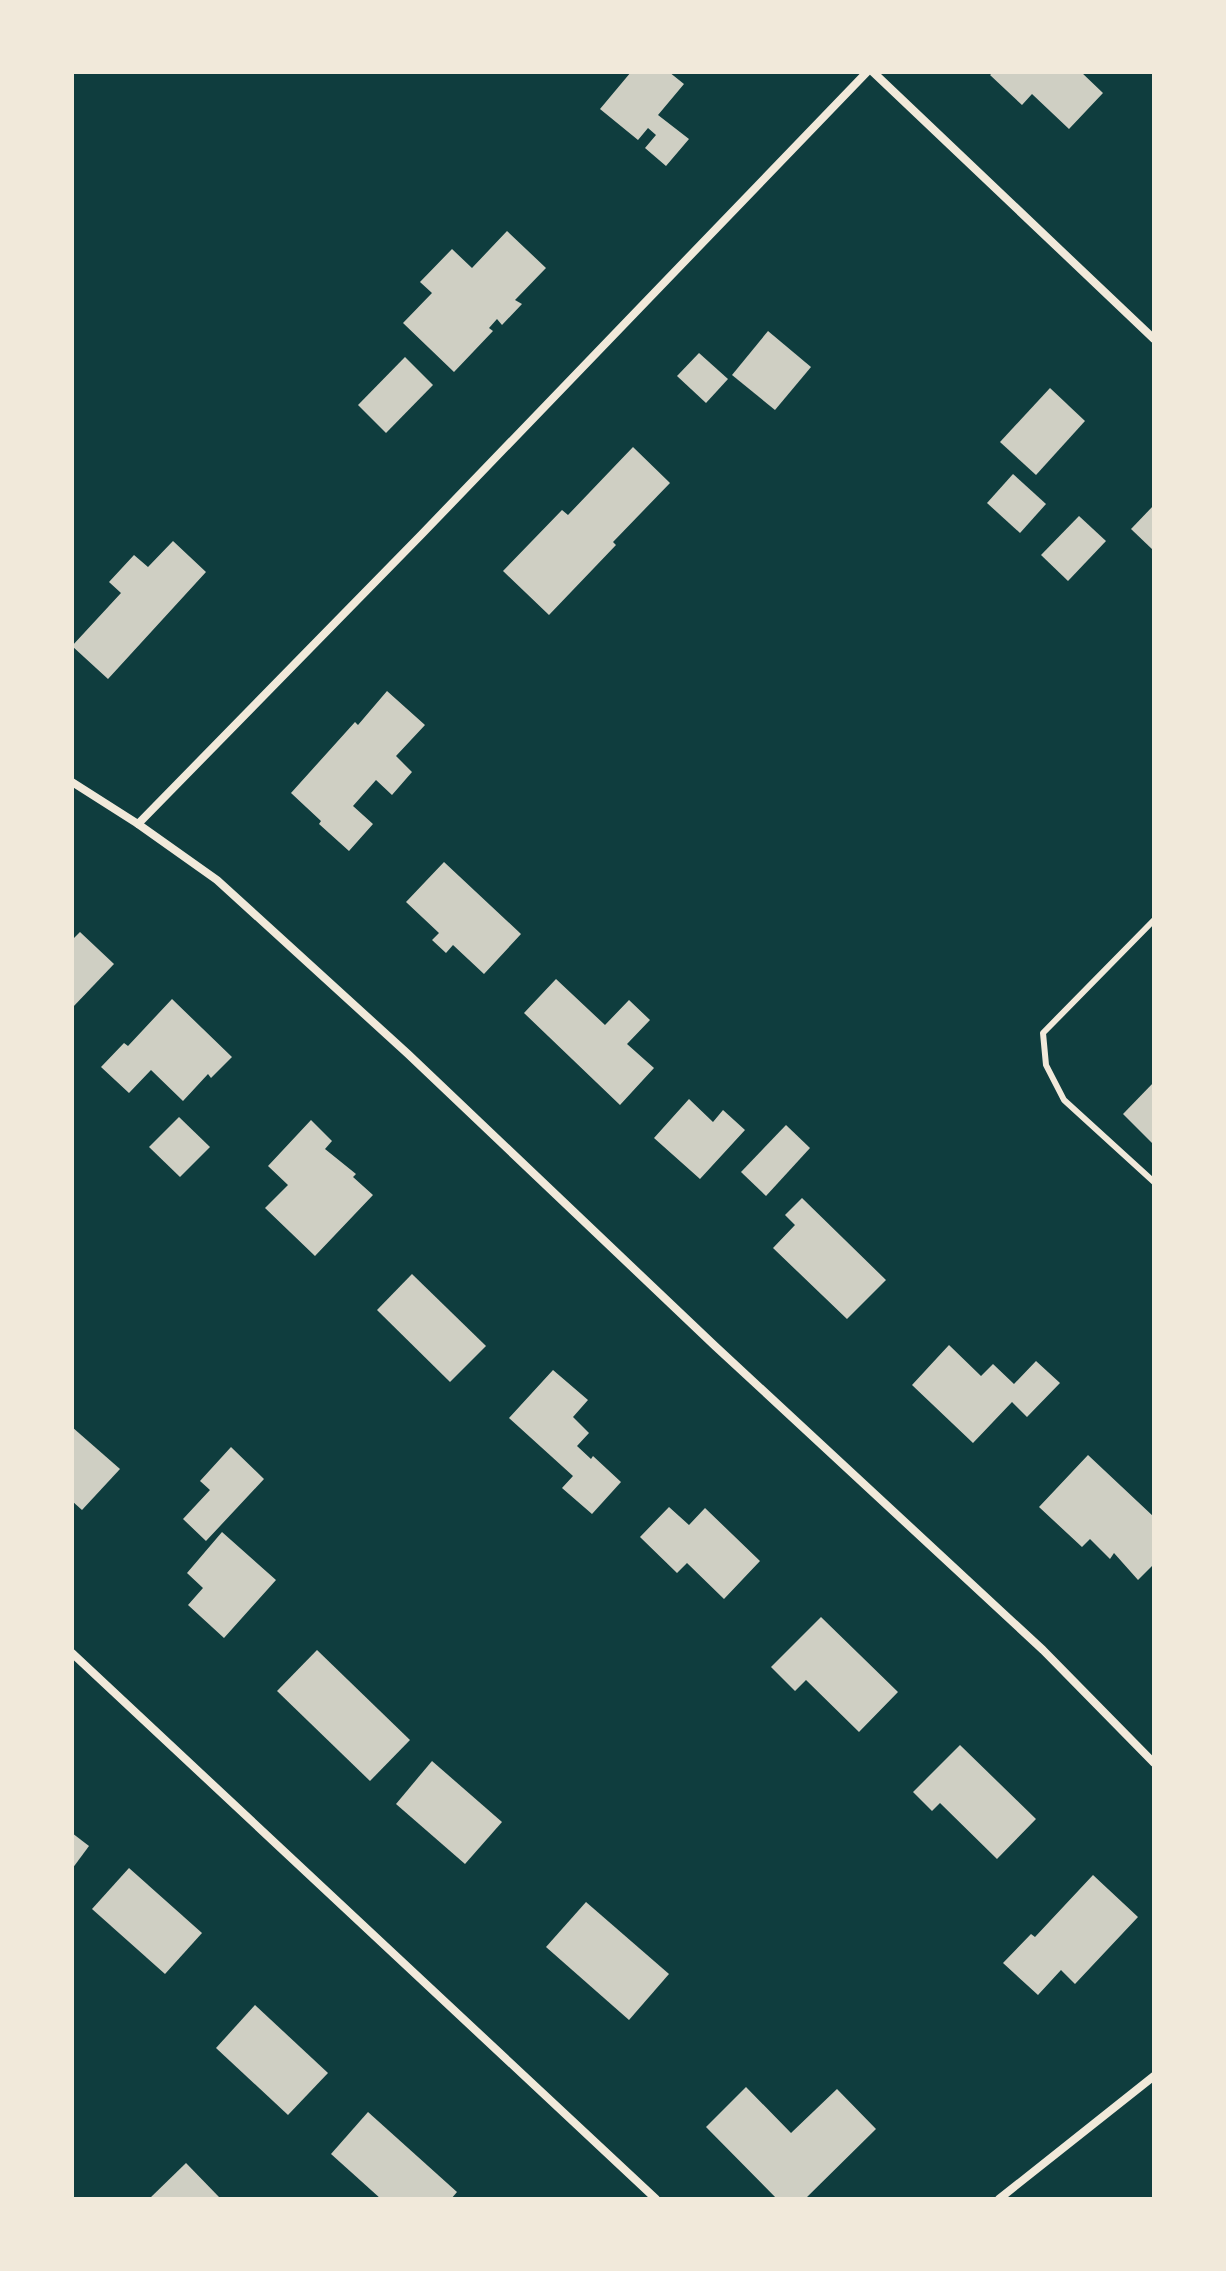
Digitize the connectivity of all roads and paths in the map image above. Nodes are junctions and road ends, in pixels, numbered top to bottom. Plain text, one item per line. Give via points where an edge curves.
1 (867, 72) edge
2 (873, 72) edge
3 (1154, 339) edge
4 (72, 782) edge
5 (138, 824) junction
6 (1154, 920) edge
7 (1154, 1182) edge
8 (72, 1653) edge
9 (1154, 1763) edge
10 (1154, 2076) edge
11 (656, 2199) edge
12 (999, 2199) edge

1 - 5 street
2 - 3 street
4 - 5 street
5 - 9 street via 217,880 408,1054 1043,1650
6 - 7 lane via 1043,1033 1046,1065 1064,1100
8 - 11 street
10 - 12 street

